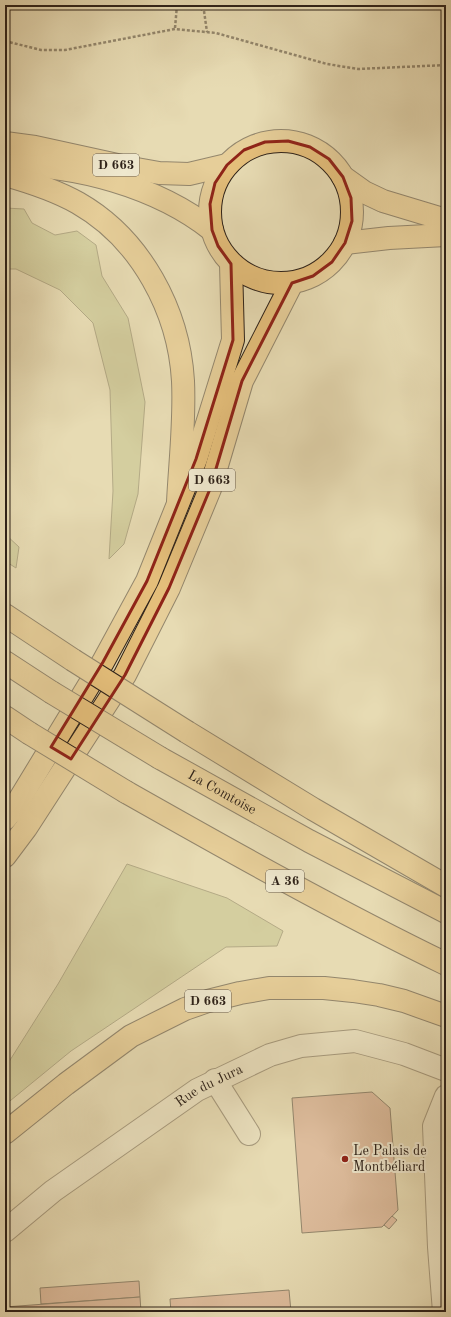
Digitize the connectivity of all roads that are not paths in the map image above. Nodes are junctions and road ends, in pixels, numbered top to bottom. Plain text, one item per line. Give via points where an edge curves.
1 (5, 143) edge
2 (227, 165) junction
3 (5, 166) edge
4 (5, 175) edge
5 (343, 177) junction
6 (446, 220) edge
7 (212, 230) junction
8 (446, 235) edge
9 (345, 243) junction
10 (231, 264) junction
11 (292, 283) junction
12 (178, 502) junction
13 (5, 615) edge
14 (5, 662) edge
15 (5, 717) edge
16 (5, 820) edge
17 (5, 856) edge
18 (446, 886) edge
19 (446, 912) edge
20 (446, 964) edge
21 (446, 1016) edge
22 (446, 1070) edge
23 (215, 1080) junction
24 (446, 1096) edge
25 (5, 1133) edge
26 (249, 1134) dead end
27 (5, 1231) edge
28 (444, 1299) edge

1 - 2 main road, D 663 via 159,173 189,174
2 - 5 main road via 244,150 265,142 288,141 310,147 329,159
2 - 7 main road via 215,183 210,204
3 - 7 main road, D 663 via 56,169 150,193 198,219
4 - 12 main road via 60,194 79,203 106,222 131,248 160,291 173,323 183,380
5 - 6 main road via 364,192 383,201
5 - 9 main road via 351,198 352,221
7 - 10 main road via 218,246
8 - 9 main road
9 - 11 main road via 332,262 314,276
10 - 11 main road via 249,276 270,283
10 - 12 main road, D 663 via 233,340 196,460
11 - 17 main road, D 663 via 242,381 210,489 169,588 126,675
12 - 16 main road, D 663 via 147,581 103,662
13 - 18 main road, bridge via 187,732
14 - 19 main road, La Comtoise, bridge via 160,758 309,841
15 - 20 main road, A 36, bridge via 126,792 222,847
21 - 25 main road, D 663 via 379,995 324,988 269,988 208,1001 185,1009 131,1036
22 - 23 street, Rue du Jura via 404,1054 355,1041 301,1046 270,1055
23 - 26 street
23 - 27 street, Rue du Jura via 53,1191
24 - 28 street via 434,1126 438,1247

